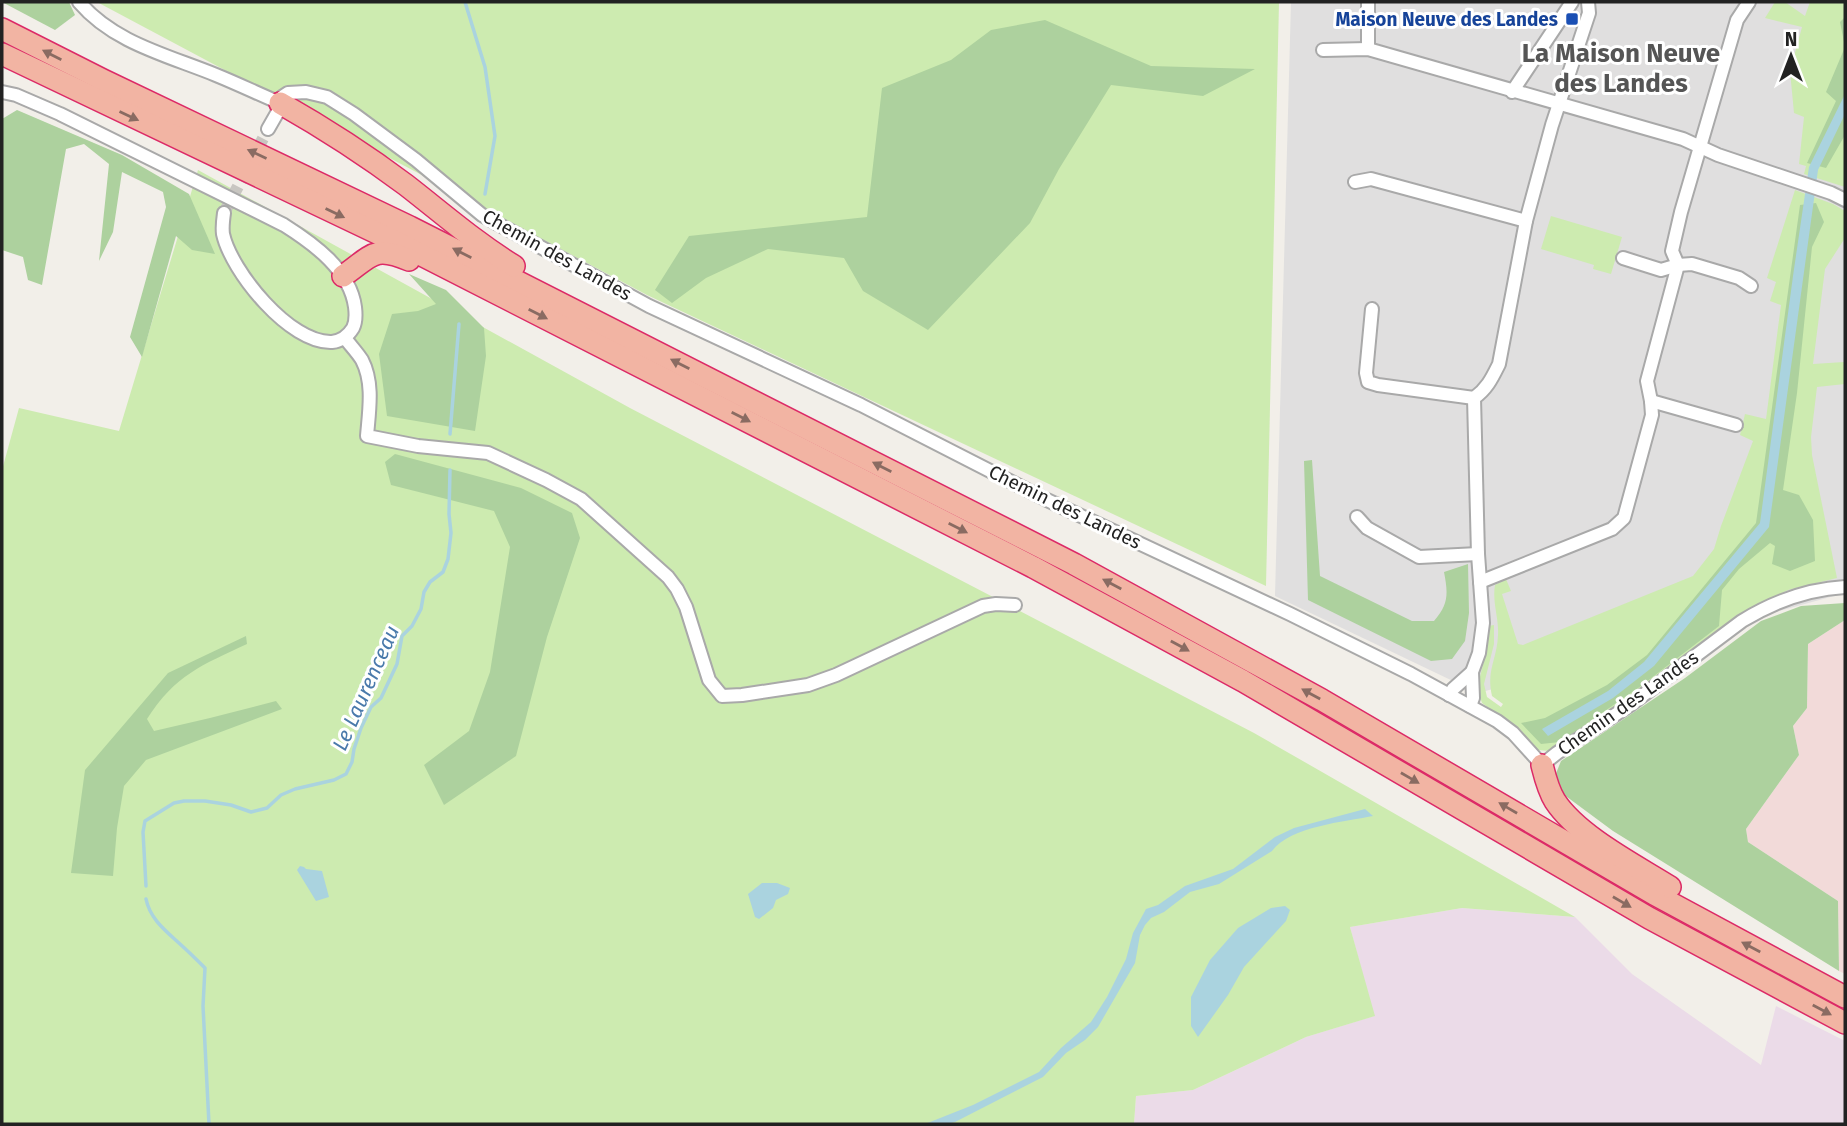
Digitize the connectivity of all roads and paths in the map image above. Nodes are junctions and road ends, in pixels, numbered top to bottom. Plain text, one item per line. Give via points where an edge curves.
1 (79, 2) edge
2 (1368, 2) edge
3 (1573, 2) edge
4 (1588, 2) edge
5 (1749, 2) edge
6 (2, 29) edge
7 (1368, 49) junction
8 (1323, 50) dead end
9 (2, 54) edge
10 (2, 92) edge
11 (1512, 92) junction
12 (280, 103) junction
13 (1559, 104) junction
14 (268, 129) tunnel mouth
15 (1700, 148) junction
16 (1355, 182) dead end
17 (1845, 200) edge
18 (224, 213) tunnel mouth
19 (1526, 221) junction
20 (1623, 258) dead end
21 (1678, 265) junction
22 (343, 276) junction
23 (477, 283) junction
24 (1751, 286) dead end
25 (545, 295) junction
26 (1372, 309) dead end
27 (345, 338) junction
28 (1474, 398) junction
29 (1651, 401) junction
30 (1736, 425) dead end
31 (1356, 517) dead end
32 (1478, 554) junction
33 (1480, 582) junction
34 (1845, 587) edge
35 (1015, 605) dead end
36 (1472, 672) junction
37 (1449, 695) junction
38 (1470, 706) junction
39 (1542, 765) junction
40 (1706, 922) junction
41 (1845, 997) edge
42 (1845, 1023) edge

1 - 12 street via 110,30 143,47
2 - 7 street
3 - 11 street
4 - 13 street via 1589,13
5 - 15 street via 1737,20
25 -> 6 highway
7 - 8 street
7 - 11 street
9 -> 23 highway
10 - 22 street via 60,114 284,225 327,257
11 - 13 street
12 - 14 street
12 - 25 highway via 393,175 472,239 534,278
12 - 37 street, Chemin des Landes via 288,93 327,97 416,160 482,215 649,306 861,405
13 - 15 street via 1683,139
13 - 19 street
15 - 17 street
15 - 21 street via 1672,251
16 - 19 street via 1371,178
18 - 27 street via 223,235 228,246 247,281 272,311 311,338 334,342
19 - 28 street via 1499,364
20 - 21 street via 1661,270
21 - 24 street via 1692,264
21 - 29 street via 1647,381
22 - 23 highway via 384,252 453,281
22 - 27 street via 356,313 352,331
23 -> 42 highway via 1129,618 1649,918
40 -> 25 highway via 1148,603
26 - 28 street via 1368,382
27 - 35 street via 360,358 369,383 367,436 488,453 581,499 677,589 709,680 722,696 808,685 983,606
28 - 32 street
29 - 30 street
29 - 33 street via 1652,415 1624,518 1612,529
31 - 32 street via 1419,557
32 - 33 street
33 - 36 street via 1483,623
34 - 39 street, Chemin des Landes via 1804,594 1742,621
36 - 37 street
36 - 38 street
37 - 38 street, Chemin des Landes
38 - 39 street, Chemin des Landes via 1513,733
39 - 40 highway via 1548,787 1567,816 1692,901
41 -> 40 highway

